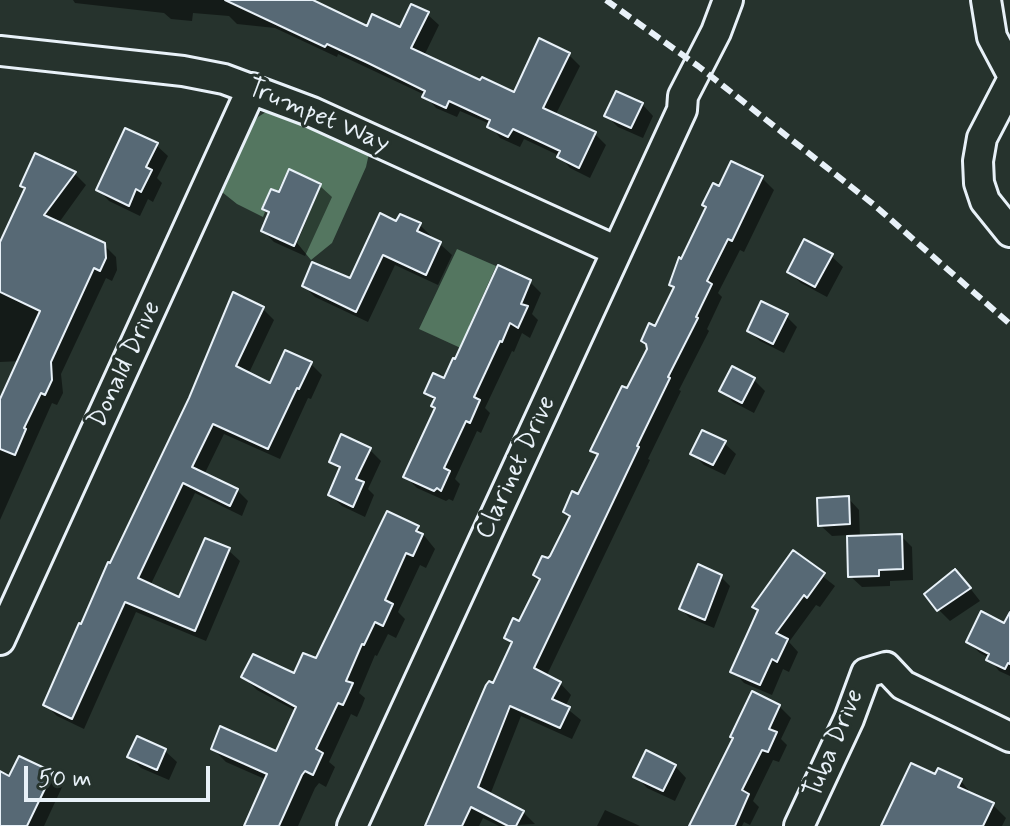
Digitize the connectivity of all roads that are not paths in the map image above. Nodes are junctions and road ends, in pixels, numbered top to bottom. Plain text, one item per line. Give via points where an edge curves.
1 (728, 0) edge
2 (986, 0) edge
3 (0, 51) edge
4 (1010, 71) edge
5 (1010, 84) edge
6 (252, 88) junction
7 (1010, 232) edge
8 (617, 251) junction
9 (0, 640) edge
10 (1010, 737) edge
11 (352, 826) edge
12 (799, 826) edge

1 - 8 street, Clarinet Drive
2 - 4 street via 992,37
3 - 6 street, Trumpet Way via 183,71
5 - 7 street via 982,138 978,161 985,201
6 - 8 street, Trumpet Way
6 - 9 street, Donald Drive
8 - 11 street, Clarinet Drive
10 - 12 street, Tuba Drive via 903,685 886,667 866,673

